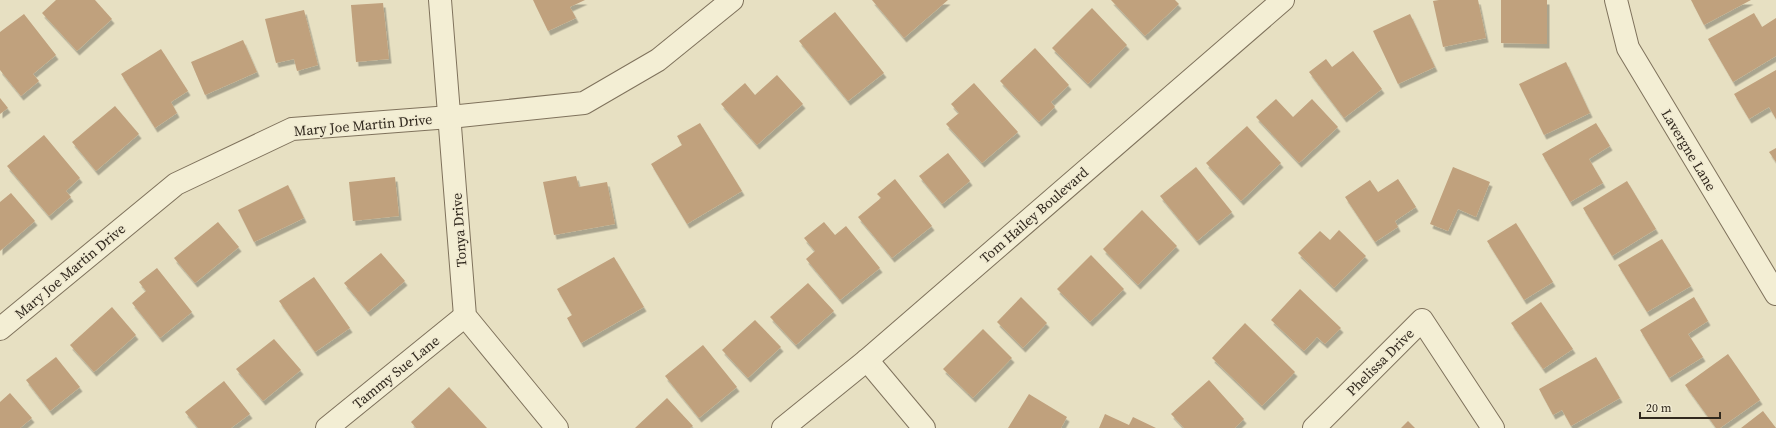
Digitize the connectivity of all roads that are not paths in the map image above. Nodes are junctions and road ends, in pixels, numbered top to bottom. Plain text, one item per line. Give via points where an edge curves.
1 (440, 0) edge
2 (732, 0) edge
3 (1283, 0) edge
4 (1616, 0) edge
5 (450, 117) junction
6 (1776, 294) edge
7 (465, 316) junction
8 (0, 329) edge
9 (867, 360) junction
10 (327, 428) edge
11 (557, 428) edge
12 (783, 428) edge
13 (924, 428) edge
14 (1314, 428) edge
15 (1493, 428) edge

1 - 5 street, Tonya Drive
2 - 5 street, Mary Joe Martin Drive via 658,60 584,103
3 - 9 street, Tom Hailey Boulevard
4 - 6 street, Lavergne Lane via 1628,48
5 - 7 street, Tonya Drive
5 - 8 street, Mary Joe Martin Drive via 292,129 182,180
7 - 10 street, Tammy Sue Lane
7 - 11 street
9 - 12 street, Tom Hailey Boulevard
9 - 13 street
14 - 15 street, Phelissa Drive via 1422,320

